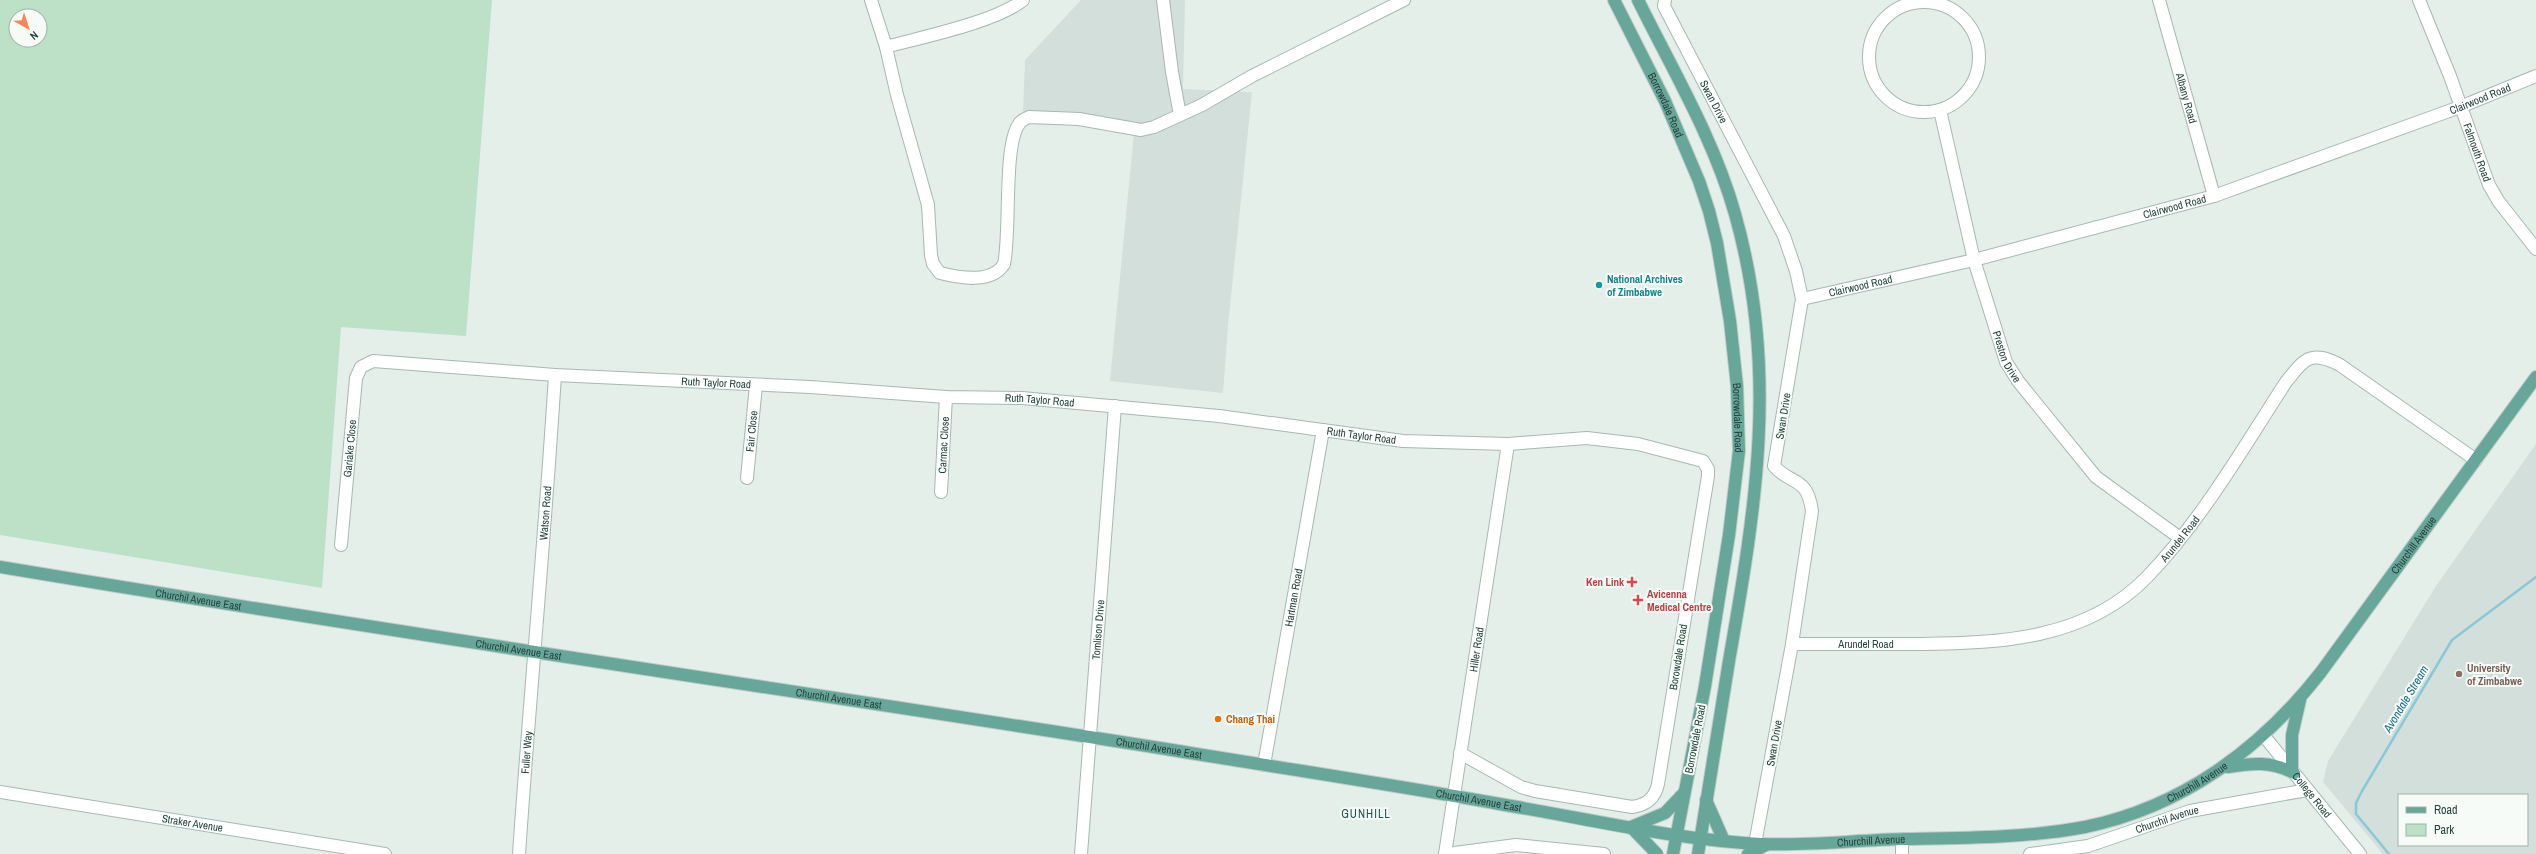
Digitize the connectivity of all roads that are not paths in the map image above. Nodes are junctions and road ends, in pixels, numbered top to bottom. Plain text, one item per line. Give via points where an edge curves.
1 (871, 0) edge
2 (1023, 0) edge
3 (1164, 0) edge
4 (1404, 0) edge
5 (1614, 0) edge
6 (1638, 0) edge
7 (1665, 0) edge
8 (2159, 0) edge
9 (2419, 0) edge
10 (886, 47) junction
11 (2536, 76) edge
12 (2460, 106) junction
13 (1940, 110) junction
14 (1180, 115) junction
15 (2214, 196) junction
16 (2536, 249) edge
17 (1974, 260) junction
18 (1802, 299) junction
19 (373, 361) joint
20 (555, 375) junction
21 (2536, 377) edge
22 (756, 384) junction
23 (946, 397) junction
24 (1115, 406) junction
25 (1323, 430) junction
26 (1508, 444) junction
27 (2476, 460) junction
28 (1703, 461) joint
29 (746, 478) dead end
30 (941, 492) dead end
31 (2180, 538) junction
32 (341, 545) dead end
33 (0, 567) edge
34 (1792, 644) junction
35 (534, 650) junction
36 (2300, 699) junction
37 (2264, 736) junction
38 (1090, 738) junction
39 (1460, 753) junction
40 (1264, 765) junction
41 (2223, 767) junction
42 (2293, 772) junction
43 (1658, 784) joint
44 (2306, 790) junction
45 (0, 792) edge
46 (1684, 793) junction
47 (1453, 795) junction
48 (1706, 799) junction
49 (1631, 827) junction
50 (1676, 835) junction
51 (1700, 838) junction
52 (1902, 839) junction
53 (1724, 841) junction
54 (1761, 844) junction
55 (385, 854) edge
56 (519, 854) edge
57 (1081, 854) edge
58 (1446, 854) edge
59 (1604, 854) edge
60 (1657, 854) edge
61 (1673, 854) edge
62 (1698, 854) edge
63 (1748, 854) edge
64 (1902, 854) edge
65 (2030, 854) edge
66 (2360, 854) edge

1 - 10 street
2 - 10 street via 986,18
3 - 14 street
4 - 14 street
5 - 46 main road, Borrowdale Road via 1668,107 1709,211 1730,322 1737,386 1739,451 1729,535 1705,686
6 - 48 main road, Borrowdale Road via 1694,113 1727,189 1747,264 1758,347 1761,432 1754,514
7 - 18 street, Swan Drive via 1664,6 1784,236
8 - 15 street, Albany Road
9 - 12 street, Falmouth Road
10 - 14 street via 928,205 930,255 940,273 984,278 995,275 1004,264 1012,154 1015,132 1023,119 1079,119 1141,130
11 - 12 street, Clairwood Road
12 - 15 street, Clairwood Road
12 - 16 street, Falmouth Road via 2489,185 2499,202
13 - 13 street via 1923,113 1906,110 1890,102 1878,89 1870,73 1868,56 1871,39 1880,23 1892,11 1908,4 1925,1 1943,4 1958,12 1970,25 1978,41 1980,58 1977,75 1969,90 1956,103
13 - 17 street, Preston Drive
15 - 17 street, Clairwood Road
17 - 18 street, Clairwood Road
17 - 31 street, Preston Drive via 2002,354 2011,372 2096,477
18 - 34 street, Swan Drive via 1774,466 1779,472 1796,480 1805,490 1810,498 1812,511
19 - 20 street, Ruth Taylor Road
19 - 32 street, Gariake Close via 360,366 356,378
20 - 22 street, Ruth Taylor Road
20 - 35 street, Watson Road via 545,540
21 - 27 main road, Churchill Avenue
22 - 23 street, Ruth Taylor Road
22 - 29 street, Fair Close
23 - 24 street, Ruth Taylor Road via 1022,398
23 - 30 street, Carmac Close
24 - 25 street, Ruth Taylor Road
24 - 38 street, Tomlison Drive
25 - 26 street, Ruth Taylor Road via 1389,440
25 - 40 street, Hartman Road
26 - 28 street, Ruth Taylor Road via 1587,438 1638,444
26 - 39 street, Hiller Road
27 - 31 street, Arundel Road via 2340,365 2322,356 2313,356 2286,382
27 - 36 main road, Churchill Avenue via 2370,608
28 - 43 street, Borowdale Road via 1708,476
31 - 34 street, Arundel Road via 2147,578 2126,595 2082,621 2044,634 1975,643
33 - 35 main road, Churchil Avenue East
34 - 54 street, Swan Drive
35 - 38 main road, Churchil Avenue East
35 - 56 street, Fuller Way
36 - 37 main road, Churchill Avenue
36 - 42 main road via 2292,735
37 - 41 main road, Churchill Avenue
37 - 42 street, College Road
38 - 40 main road, Churchil Avenue East
38 - 57 street, Tomlison Drive
39 - 43 street, Churchil Avenue East via 1521,787 1610,805 1632,807 1646,803 1654,797
39 - 47 street, Hiller Road
40 - 47 main road, Churchil Avenue East
41 - 42 main road via 2264,763
41 - 52 main road, Churchill Avenue via 2200,783 2157,805 2107,822 2048,833 1983,838
42 - 44 street, College Road
44 - 65 street, Churchil Avenue via 2190,811 2088,846
44 - 66 street, College Road
45 - 55 street, Straker Avenue
46 - 49 main road via 1665,813
46 - 50 main road, Borrowdale Road
47 - 49 main road, Churchil Avenue East
47 - 58 street, Hiller Road
48 - 51 main road, Borrowdale Road
48 - 53 main road
49 - 50 main road, Churchil Avenue East
49 - 60 main road
50 - 51 main road, Churchill Avenue
50 - 61 main road, Borrowdale Road
51 - 53 main road, Churchill Avenue
51 - 62 main road, Borrowdale Road
52 - 54 main road, Churchill Avenue
52 - 64 street
53 - 54 main road, Churchill Avenue
54 - 63 main road
58 - 59 street via 1516,845

